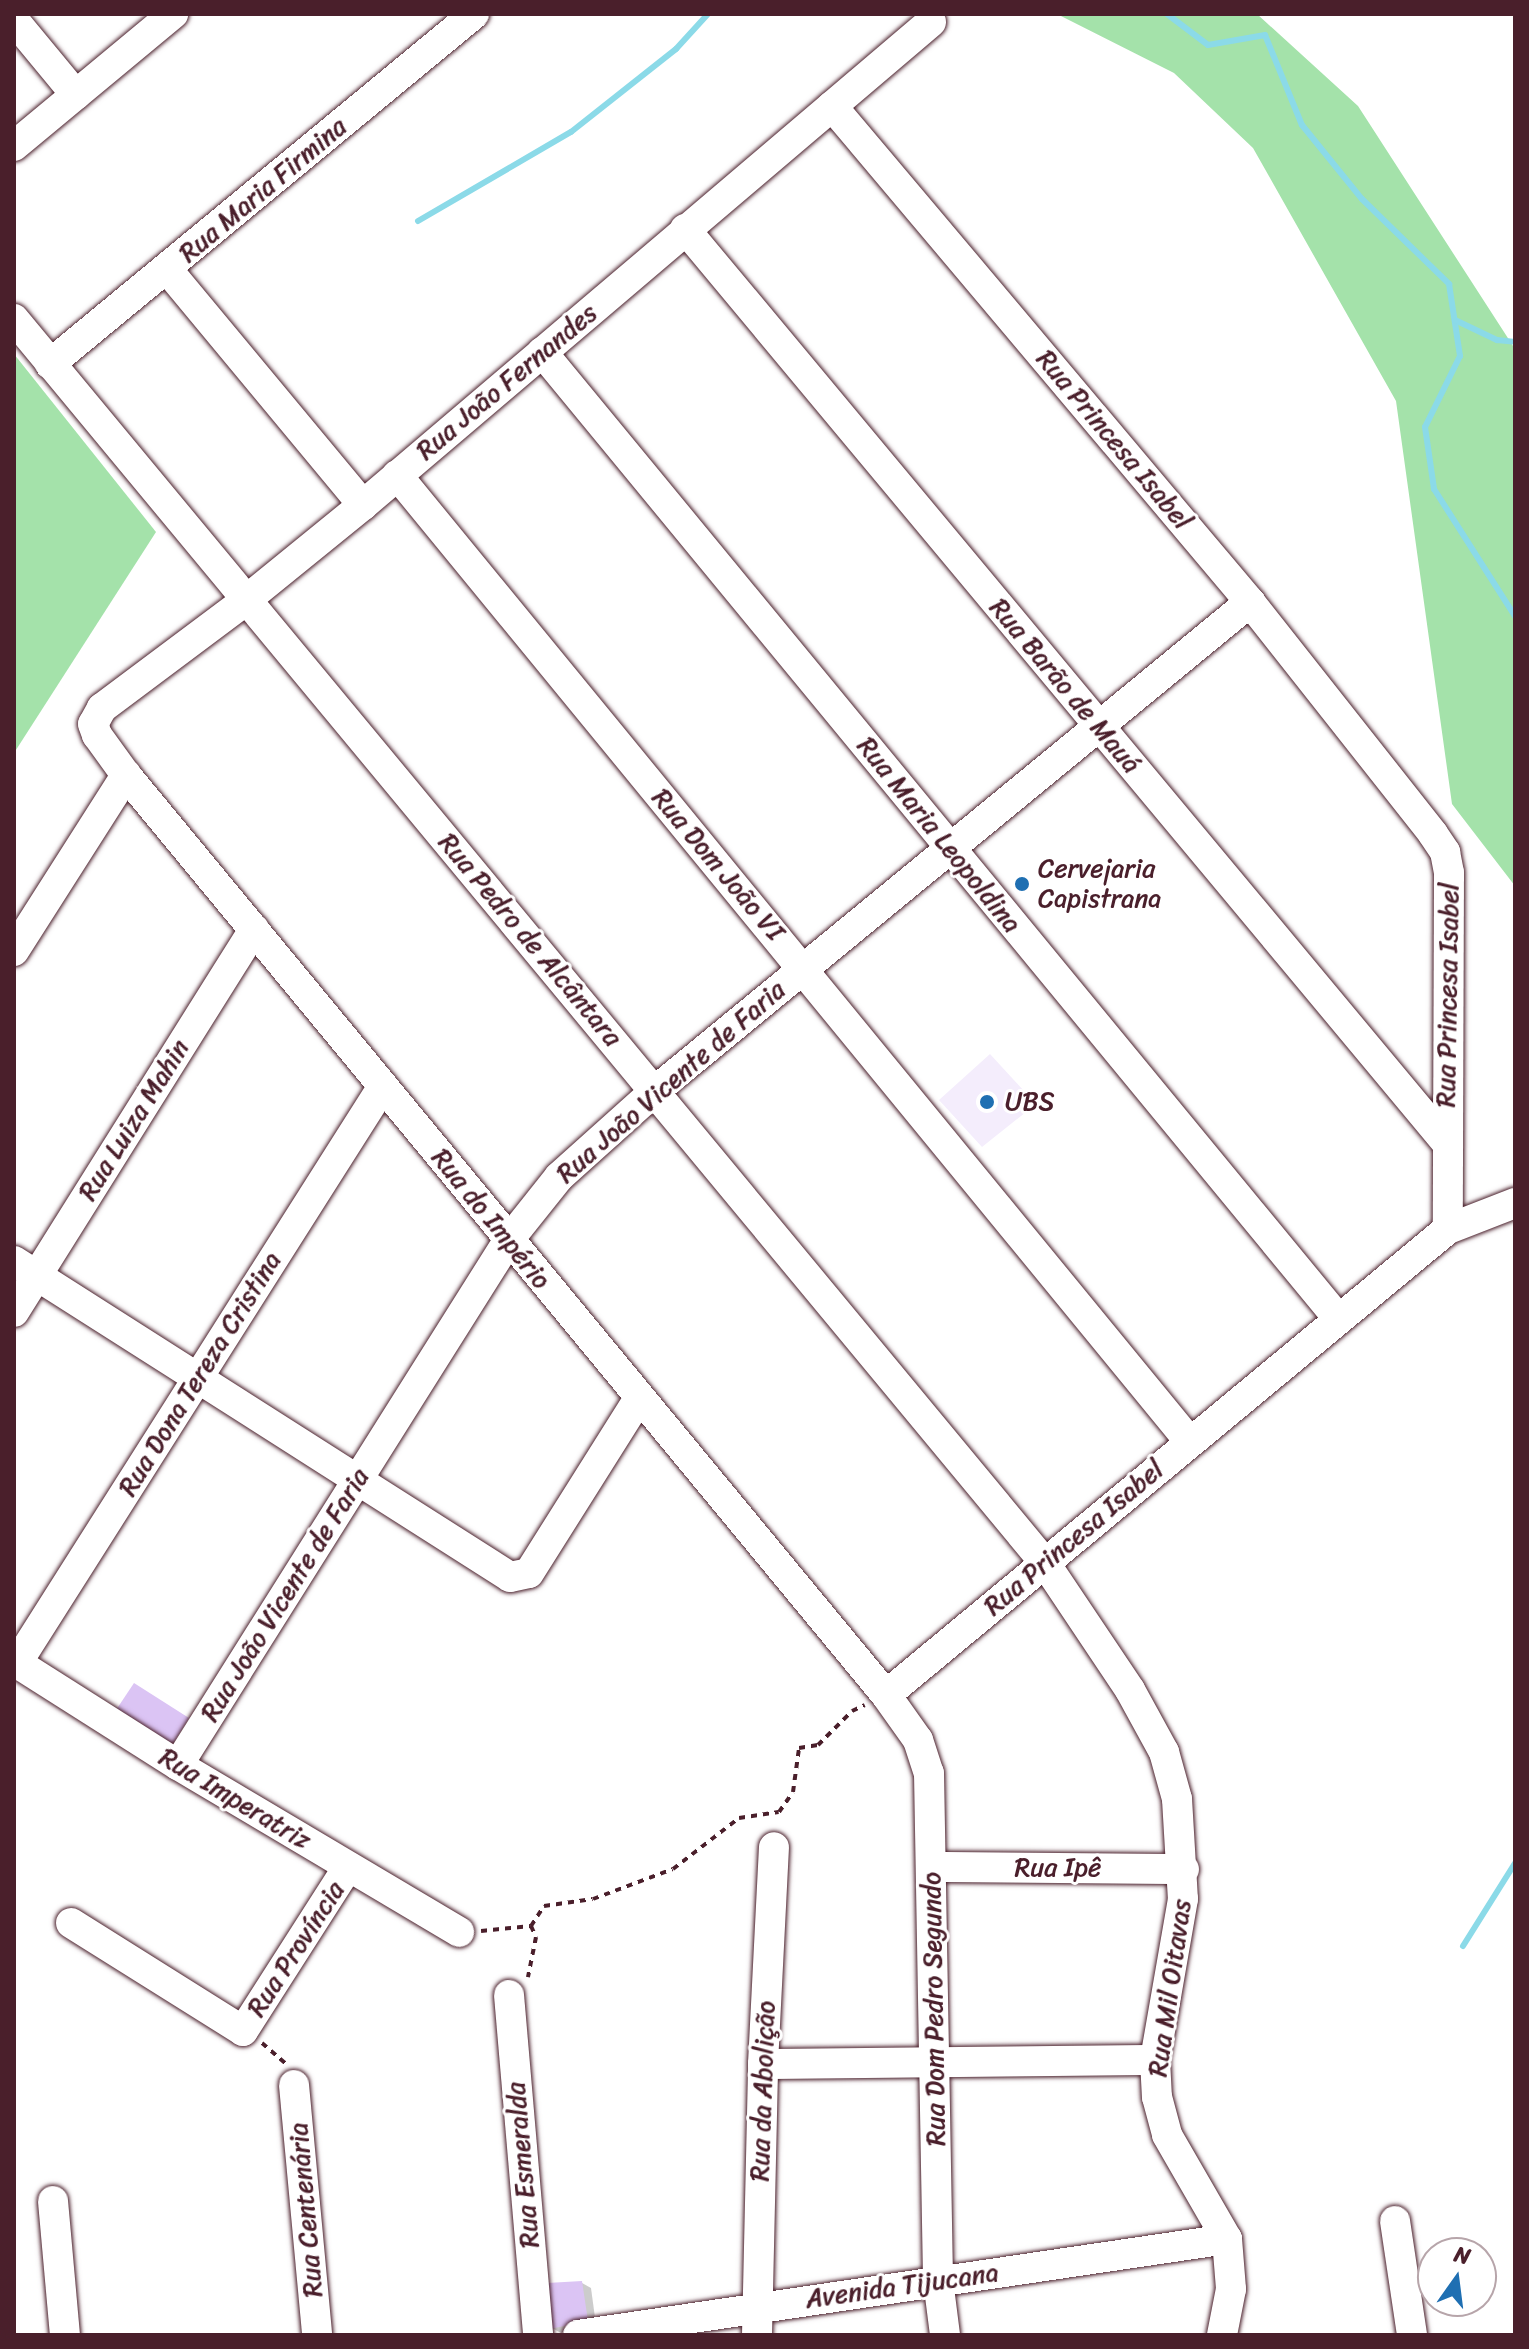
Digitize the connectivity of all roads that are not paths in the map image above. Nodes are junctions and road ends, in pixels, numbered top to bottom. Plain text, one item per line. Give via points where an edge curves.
1 (173, 14) edge
2 (474, 14) edge
3 (14, 20) edge
4 (931, 22) dead end
5 (76, 95) junction
6 (832, 106) junction
7 (14, 146) edge
8 (685, 229) junction
9 (167, 269) junction
10 (14, 319) edge
11 (542, 352) junction
12 (50, 364) junction
13 (397, 475) junction
14 (363, 505) junction
15 (245, 601) junction
16 (1250, 602) junction
17 (1098, 726) junction
18 (99, 739) joint
19 (126, 775) junction
20 (948, 846) junction
21 (254, 929) junction
22 (14, 951) edge
23 (804, 968) junction
24 (383, 1086) junction
25 (656, 1090) junction
26 (1446, 1142) junction
27 (1515, 1203) edge
28 (1448, 1229) junction
29 (508, 1241) junction
30 (25, 1268) edge
31 (14, 1312) edge
32 (1337, 1317) junction
33 (197, 1378) junction
34 (639, 1398) junction
35 (1189, 1441) junction
36 (357, 1480) junction
37 (1045, 1563) junction
38 (16, 1662) edge
39 (886, 1695) junction
40 (178, 1765) junction
41 (774, 1847) dead end
42 (348, 1867) junction
43 (933, 1867) junction
44 (1184, 1869) junction
45 (71, 1923) dead end
46 (459, 1932) road end
47 (509, 1995) road end
48 (934, 2059) junction
49 (1155, 2060) junction
50 (763, 2064) junction
51 (294, 2085) road end
52 (53, 2201) dead end
53 (1395, 2221) dead end
54 (1227, 2239) junction
55 (938, 2280) junction
56 (756, 2321) edge
57 (65, 2335) edge
58 (317, 2335) edge
59 (538, 2335) edge
60 (578, 2335) edge
61 (945, 2335) edge
62 (1222, 2335) edge
63 (1412, 2335) edge

1 - 5 street
2 - 9 street, Rua Maria Firmina
3 - 5 street
4 - 6 street, Rua João Fernandes
5 - 7 street
6 - 8 street, Rua João Fernandes
6 - 16 street, Rua Princesa Isabel
8 - 11 street, Rua João Fernandes
8 - 17 street, Rua Barão de Mauá
9 - 12 street, Rua Maria Firmina
9 - 14 street
10 - 12 street, Rua Pedro de Alcântara
11 - 13 street, Rua João Fernandes
11 - 20 street, Rua Maria Leopoldina
12 - 15 street, Rua Pedro de Alcântara
13 - 14 street, Rua João Fernandes
13 - 23 street, Rua Dom João VI
14 - 15 street, Rua João Fernandes
15 - 18 street, Rua João Fernandes via 99,711 93,724
15 - 25 street, Rua Pedro de Alcântara
16 - 17 street, Rua João Vicente de Faria
16 - 26 street, Rua Princesa Isabel via 1445,852
17 - 20 street, Rua João Vicente de Faria
17 - 26 street, Rua Barão de Mauá
18 - 19 street, Rua do Império
19 - 21 street, Rua do Império
19 - 22 street
20 - 23 street, Rua João Vicente de Faria
20 - 32 street, Rua Maria Leopoldina
21 - 24 street, Rua do Império
21 - 30 street, Rua Luiza Mahin
23 - 25 street, Rua João Vicente de Faria
23 - 35 street, Rua Dom João VI
24 - 29 street, Rua do Império
24 - 33 street, Rua Dona Tereza Cristina
25 - 29 street, Rua João Vicente de Faria via 559,1177
25 - 37 street, Rua Pedro de Alcântara
26 - 28 street, Rua Princesa Isabel
27 - 28 street
28 - 32 street, Rua Princesa Isabel
29 - 34 street, Rua do Império
29 - 36 street, Rua João Vicente de Faria
30 - 31 street, Rua Luiza Mahin
30 - 33 street
32 - 35 street, Rua Princesa Isabel
33 - 36 street
33 - 38 street, Rua Dona Tereza Cristina
34 - 36 street via 529,1573 510,1577
34 - 39 street, Rua do Império
35 - 37 street, Rua Princesa Isabel
36 - 40 street, Rua João Vicente de Faria
37 - 39 street, Rua Princesa Isabel
37 - 44 street, Rua Mil Oitavas via 1130,1690 1164,1752 1177,1799
38 - 40 street, Rua Imperatriz
39 - 43 street, Rua Dom Pedro Segundo via 927,1761
40 - 42 street, Rua Imperatriz
41 - 50 street, Rua da Abolição
42 - 45 street, Rua Província via 243,2031
42 - 46 street, Rua Imperatriz
43 - 44 street, Rua Ipê
43 - 48 street, Rua Dom Pedro Segundo
44 - 49 street, Rua Mil Oitavas via 1181,1927
47 - 59 street, Rua Esmeralda
48 - 49 street
48 - 50 street
48 - 55 street, Rua Dom Pedro Segundo
49 - 54 street, Rua Mil Oitavas via 1167,2135
50 - 56 street, Rua da Abolição
51 - 58 street, Rua Centenária
52 - 57 street
53 - 63 street
54 - 55 street, Avenida Tijucana
54 - 62 street, Rua Mil Oitavas via 1231,2289
55 - 56 street, Avenida Tijucana
55 - 61 street, Rua Dom Pedro Segundo
56 - 60 street, Avenida Tijucana

